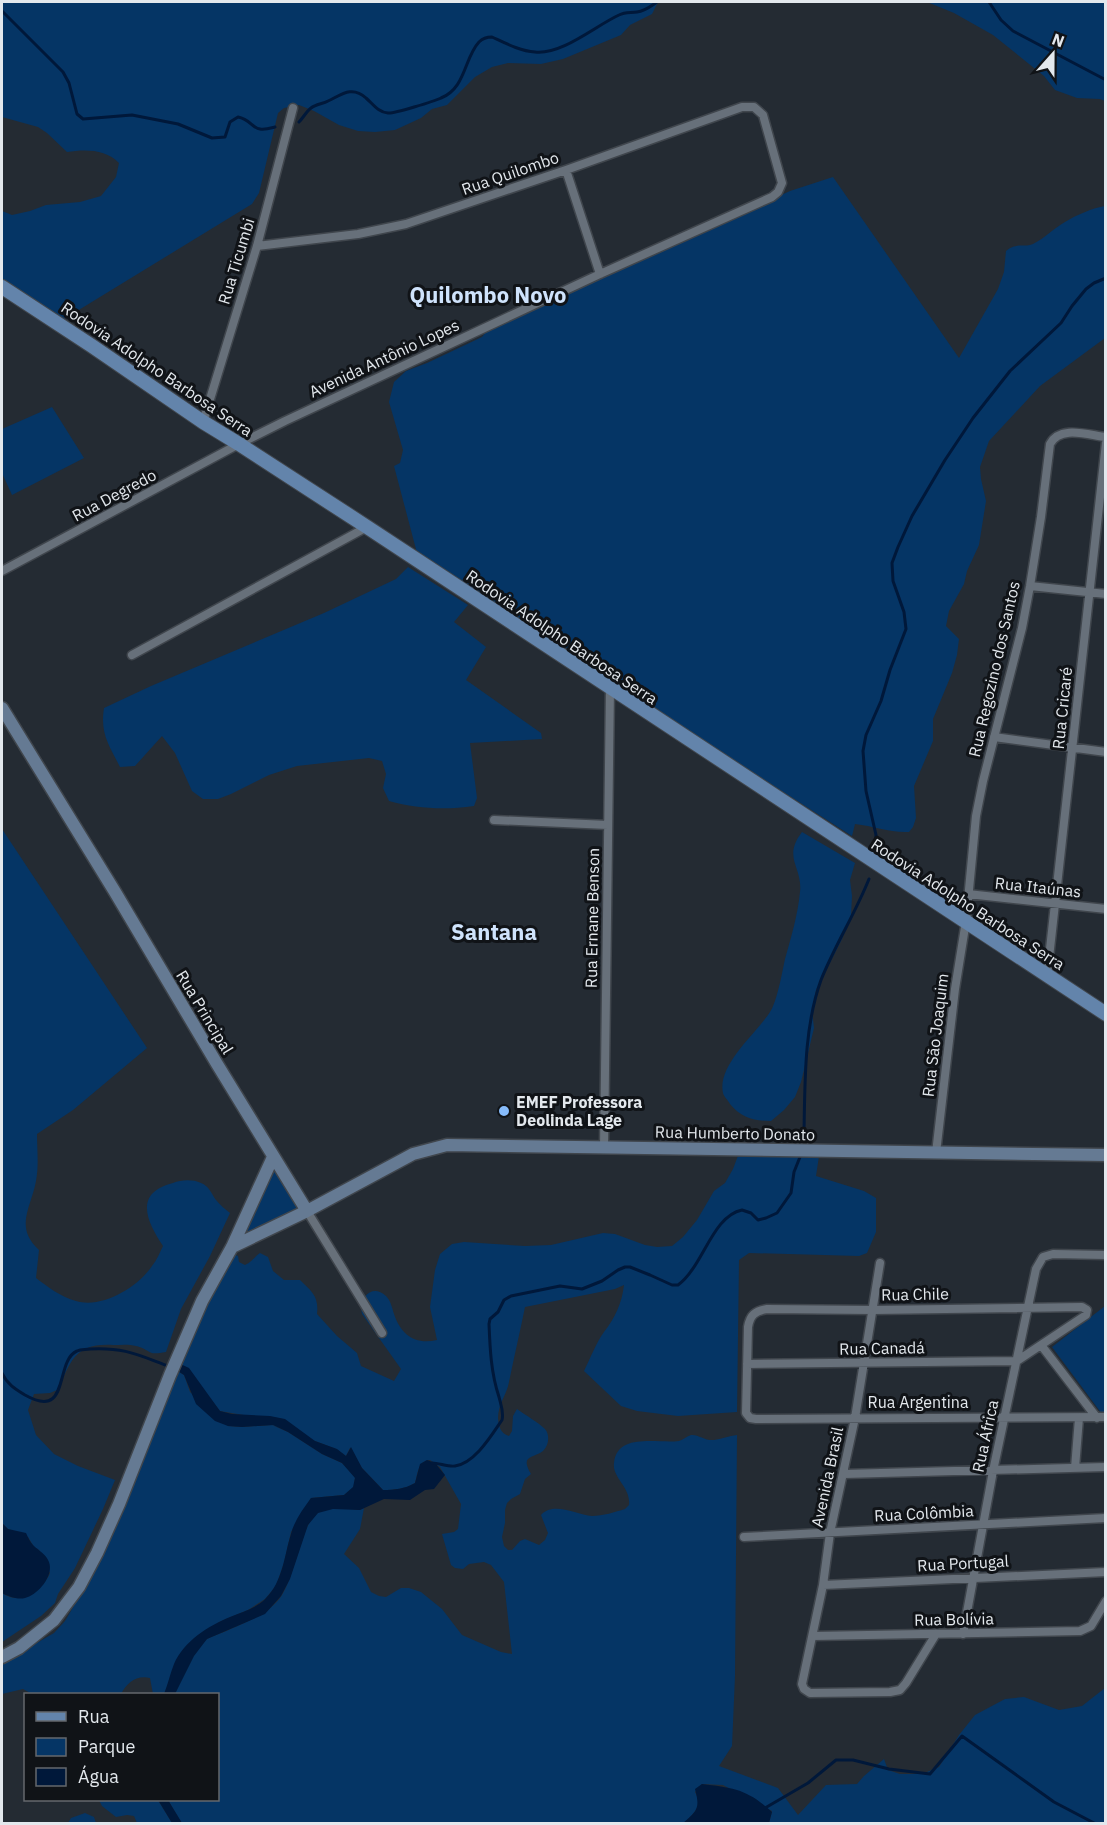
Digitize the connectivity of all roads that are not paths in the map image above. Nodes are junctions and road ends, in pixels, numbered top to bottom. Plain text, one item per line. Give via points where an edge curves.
1 (293, 108) dead end
2 (566, 170) junction
3 (772, 197) joint
4 (257, 246) junction
5 (600, 274) junction
6 (2, 287) edge
7 (203, 422) junction
8 (1106, 437) edge
9 (1106, 443) edge
10 (239, 444) junction
11 (367, 528) junction
12 (2, 571) edge
13 (1030, 586) junction
14 (1090, 593) junction
15 (1106, 594) edge
16 (132, 655) dead end
17 (610, 688) junction
18 (2, 708) edge
19 (994, 737) junction
20 (1072, 749) junction
21 (1106, 752) edge
22 (494, 820) dead end
23 (608, 825) junction
24 (968, 894) junction
25 (1055, 904) junction
26 (1106, 909) edge
27 (966, 921) junction
28 (1047, 976) junction
29 (1106, 1014) edge
30 (604, 1148) junction
31 (936, 1153) junction
32 (1106, 1155) edge
33 (273, 1157) junction
34 (307, 1211) junction
35 (232, 1247) junction
36 (1106, 1255) edge
37 (880, 1263) dead end
38 (1027, 1308) junction
39 (873, 1310) junction
40 (382, 1333) dead end
41 (1041, 1345) junction
42 (1017, 1361) junction
43 (864, 1363) junction
44 (747, 1364) junction
45 (1004, 1417) junction
46 (1101, 1417) edge
47 (855, 1418) junction
48 (1079, 1418) junction
49 (1106, 1467) edge
50 (1076, 1468) junction
51 (993, 1471) junction
52 (844, 1474) junction
53 (1106, 1518) edge
54 (984, 1524) junction
55 (830, 1533) junction
56 (744, 1538) dead end
57 (1106, 1572) edge
58 (974, 1577) junction
59 (823, 1585) junction
60 (1106, 1601) edge
61 (936, 1634) junction
62 (963, 1634) junction
63 (813, 1636) junction
64 (2, 1657) edge

1 - 4 street, Rua Ticumbi
2 - 3 street, Rua Quilombo via 742,107 754,107 763,115 782,183
2 - 4 street, Rua Quilombo via 406,224
2 - 5 street
3 - 5 street, Avenida Antônio Lopes
4 - 7 street, Rua Ticumbi
5 - 10 street, Avenida Antônio Lopes
6 - 7 main road, Rodovia Adolpho Barbosa Serra
7 - 10 main road, Rodovia Adolpho Barbosa Serra
8 - 13 street, Rua Regozino dos Santos via 1064,433 1055,436 1050,444
9 - 14 street, Rua Cricaré
10 - 11 main road, Rodovia Adolpho Barbosa Serra
10 - 12 street, Rua Degredo
11 - 16 street
11 - 17 main road, Rodovia Adolpho Barbosa Serra
13 - 14 street
13 - 19 street, Rua Regozino dos Santos
14 - 15 street
14 - 20 street, Rua Cricaré
17 - 23 street, Rua Ernane Benson
17 - 27 main road, Rodovia Adolpho Barbosa Serra
18 - 33 main road, Rua Principal
19 - 20 street
19 - 24 street, Rua Regozino dos Santos via 976,816
20 - 21 street
20 - 25 street, Rua Cricaré
22 - 23 street
23 - 30 street, Rua Ernane Benson
24 - 25 street, Rua Itaúnas
24 - 27 street, Rua Regozino dos Santos
25 - 26 street, Rua Itaúnas
25 - 28 street, Rua Cricaré
27 - 28 main road, Rodovia Adolpho Barbosa Serra
27 - 31 street, Rua São Joaquim
28 - 29 main road, Rodovia Adolpho Barbosa Serra
30 - 31 main road, Rua Humberto Donato
30 - 34 main road, Rua Humberto Donato via 459,1144 433,1147
31 - 32 main road, Rua Humberto Donato
33 - 34 main road, Rua Principal
33 - 35 main road
34 - 35 main road, Rua Humberto Donato
34 - 40 street, Rua Principal
35 - 64 main road via 178,1355 119,1504 79,1587 54,1620
36 - 38 street, Rua África via 1043,1257
37 - 39 street, Avenida Brasil
38 - 39 street, Rua Chile
38 - 41 street, Rua Chile via 1087,1310 1086,1315
38 - 42 street, Rua África
39 - 43 street, Avenida Brasil
39 - 44 street, Rua Chile via 758,1311 748,1327
41 - 42 street
41 - 46 street, Rua Argentina
42 - 43 street, Rua Canadá
42 - 45 street, Rua África
43 - 44 street, Rua Canadá
43 - 47 street, Avenida Brasil
44 - 47 street, Rua Argentina via 746,1413 750,1418
45 - 47 street, Rua Argentina
45 - 48 street, Rua Argentina
45 - 51 street, Rua África
46 - 48 street, Rua Argentina
47 - 52 street, Avenida Brasil
48 - 50 street
49 - 50 street
50 - 51 street
51 - 52 street
51 - 54 street, Rua África
52 - 55 street, Avenida Brasil
53 - 54 street, Rua Colômbia
54 - 55 street, Rua Colômbia
54 - 58 street, Rua África
55 - 56 street, Rua Colômbia
55 - 59 street, Avenida Brasil
57 - 58 street, Rua Portugal
58 - 59 street, Rua Portugal
58 - 62 street, Rua África
59 - 63 street, Avenida Brasil
60 - 62 street, Rua Bolívia via 1094,1623 1080,1631
61 - 62 street, Rua Bolívia
61 - 63 street, Rua Bolívia
61 - 63 street, Avenida Brasil via 900,1690 810,1693 802,1684

